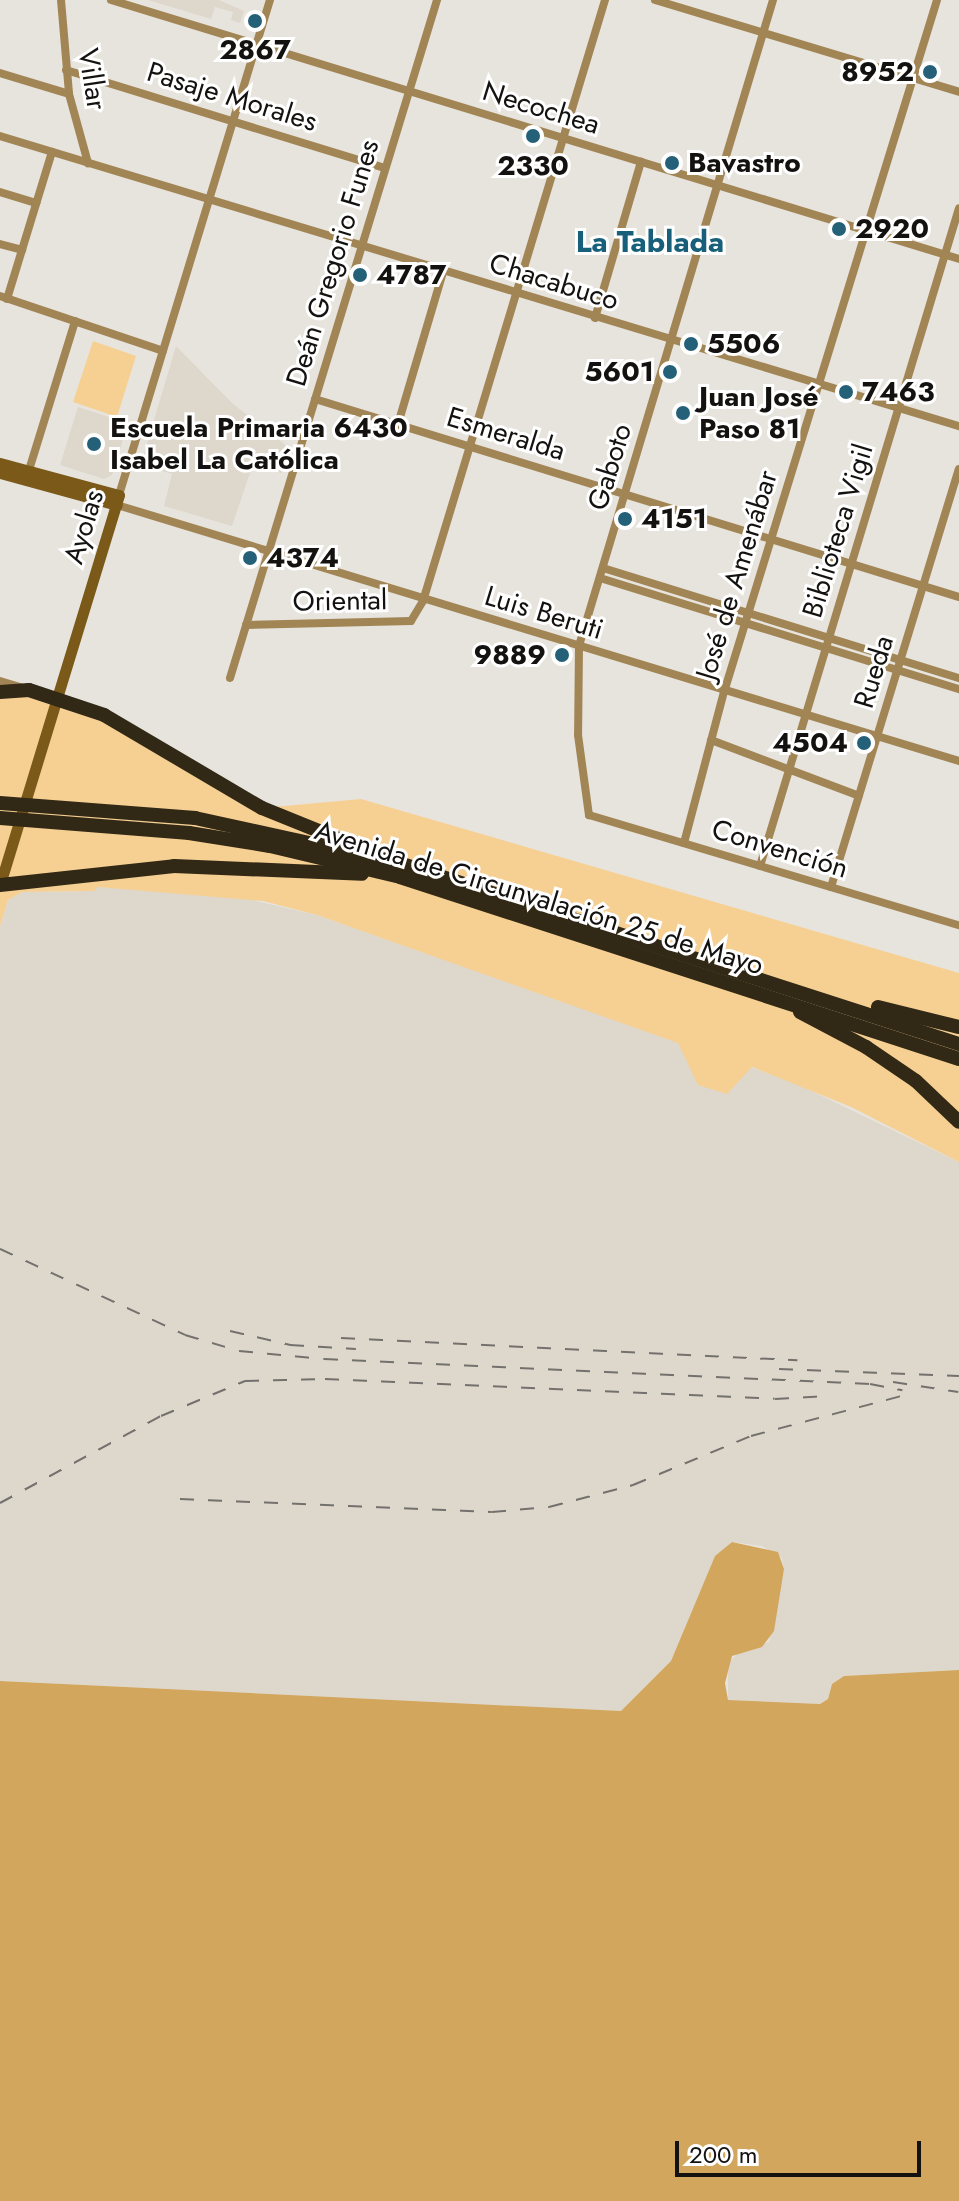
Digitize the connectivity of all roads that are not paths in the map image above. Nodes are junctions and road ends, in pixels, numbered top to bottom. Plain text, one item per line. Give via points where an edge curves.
1 (61, 0) edge
2 (111, 0) edge
3 (270, 0) edge
4 (437, 0) edge
5 (605, 0) edge
6 (655, 0) edge
7 (773, 0) edge
8 (937, 0) edge
9 (763, 33) junction
10 (257, 45) junction
11 (66, 70) junction
12 (0, 73) edge
13 (912, 78) junction
14 (409, 91) junction
15 (959, 92) edge
16 (69, 94) junction
17 (233, 120) junction
18 (0, 136) edge
19 (562, 138) junction
20 (52, 152) junction
21 (641, 162) junction
22 (88, 163) junction
23 (384, 168) junction
24 (718, 185) junction
25 (0, 192) edge
26 (209, 199) junction
27 (36, 203) junction
28 (959, 208) edge
29 (866, 230) junction
30 (0, 244) edge
31 (360, 247) junction
32 (22, 250) junction
33 (945, 254) junction
34 (959, 259) edge
35 (443, 272) junction
36 (515, 294) junction
37 (4, 297) edge
38 (595, 318) junction
39 (75, 321) junction
40 (671, 340) junction
41 (163, 351) junction
42 (819, 384) junction
43 (315, 399) junction
44 (899, 408) junction
45 (398, 424) junction
46 (959, 426) edge
47 (470, 446) junction
48 (0, 463) edge
49 (959, 469) edge
50 (29, 470) junction
51 (0, 473) edge
52 (626, 493) junction
53 (118, 500) junction
54 (772, 539) junction
55 (268, 552) junction
56 (852, 564) junction
57 (603, 568) junction
58 (600, 578) junction
59 (923, 586) junction
60 (959, 597) edge
61 (423, 601) junction
62 (749, 613) junction
63 (745, 623) junction
64 (246, 625) junction
65 (829, 637) junction
66 (579, 646) junction
67 (826, 648) junction
68 (900, 659) junction
69 (897, 670) junction
70 (230, 678) dead end
71 (959, 678) edge
72 (0, 681) edge
73 (959, 689) edge
74 (29, 690) junction
75 (0, 692) edge
76 (724, 692) junction
77 (58, 698) junction
78 (805, 716) junction
79 (877, 737) junction
80 (711, 740) junction
81 (959, 761) edge
82 (790, 766) junction
83 (859, 796) junction
84 (0, 803) edge
85 (83, 813) junction
86 (589, 815) joint
87 (0, 818) edge
88 (684, 843) junction
89 (760, 866) junction
90 (400, 870) junction
91 (0, 885) edge
92 (831, 887) junction
93 (959, 925) edge
94 (786, 985) junction
95 (757, 990) junction
96 (959, 1027) edge
97 (959, 1044) edge
98 (959, 1059) edge
99 (959, 1122) edge

1 - 11 street, Villar
2 - 10 street, Necochea
3 - 10 street, Ayolas
4 - 14 street, Deán Gregorio Funes
5 - 19 street
6 - 9 street
7 - 9 street, Gaboto
8 - 13 street, José de Amenábar
9 - 13 street
9 - 24 street, Gaboto
10 - 14 street, Necochea
10 - 17 street, Ayolas
11 - 16 street, Villar
11 - 17 street, Pasaje Morales
12 - 16 street
13 - 15 street
13 - 29 street, José de Amenábar
14 - 19 street, Necochea
14 - 23 street, Deán Gregorio Funes
16 - 22 street, Villar
17 - 23 street, Pasaje Morales
17 - 26 street, Ayolas
18 - 20 street, Chacabuco
19 - 21 street, Necochea
19 - 36 street
20 - 22 street, Chacabuco
20 - 27 street
21 - 24 street, Necochea
21 - 38 street
22 - 26 street, Chacabuco
23 - 31 street, Deán Gregorio Funes
24 - 29 street, Necochea
24 - 40 street, Gaboto
25 - 27 street
26 - 31 street, Chacabuco
26 - 41 street, Ayolas
27 - 32 street
28 - 33 street, Biblioteca Vigil
29 - 33 street, Necochea
29 - 42 street, José de Amenábar
30 - 32 street
31 - 35 street, Chacabuco
31 - 43 street, Deán Gregorio Funes
32 - 37 street
33 - 34 street, Necochea
33 - 44 street, Biblioteca Vigil
35 - 36 street, Chacabuco
35 - 45 street
36 - 38 street, Chacabuco
36 - 47 street
37 - 39 street
38 - 40 street, Chacabuco
39 - 41 street
39 - 50 street
40 - 42 street, Chacabuco
40 - 52 street, Gaboto
41 - 53 street, Ayolas
42 - 44 street, Chacabuco
42 - 54 street, José de Amenábar
43 - 45 street, Esmeralda
43 - 55 street, Deán Gregorio Funes
44 - 46 street, Chacabuco
44 - 56 street, Biblioteca Vigil
45 - 47 street, Esmeralda
47 - 52 street, Esmeralda
47 - 61 street
48 - 50 street
49 - 59 street, Rueda
50 - 53 street
51 - 53 street
52 - 54 street, Esmeralda
52 - 57 street, Gaboto
53 - 55 street, Luis Beruti
53 - 77 street, Ayolas
54 - 56 street, Esmeralda
54 - 62 street, José de Amenábar
55 - 61 street, Luis Beruti
55 - 64 street, Deán Gregorio Funes
56 - 59 street, Esmeralda
56 - 65 street, Biblioteca Vigil
57 - 58 street, Gaboto
57 - 62 street
58 - 63 street
58 - 66 street, Gaboto
59 - 60 street, Esmeralda
59 - 68 street, Rueda
61 - 64 street, Oriental via 411,621
61 - 66 street, Luis Beruti
62 - 63 street, José de Amenábar
62 - 65 street
63 - 67 street
63 - 76 street, José de Amenábar
64 - 70 street, Deán Gregorio Funes
65 - 67 street, Biblioteca Vigil
65 - 68 street
66 - 76 street, Luis Beruti
66 - 86 street, Gaboto via 578,735
67 - 69 street
67 - 78 street, Biblioteca Vigil
68 - 69 street, Rueda
68 - 71 street
69 - 73 street
69 - 79 street, Rueda
72 - 74 street
74 - 75 highway
74 - 77 highway
76 - 78 street, Luis Beruti
76 - 80 street, José de Amenábar
77 - 90 highway via 104,715 262,808
77 - 91 street, Ayolas
78 - 79 street, Luis Beruti
78 - 82 street, Biblioteca Vigil
79 - 81 street, Luis Beruti
79 - 83 street, Rueda
80 - 82 street
80 - 88 street, José de Amenábar
82 - 83 street
82 - 89 street, Biblioteca Vigil
83 - 92 street, Rueda
84 - 85 highway, Avenida de Circunvalación 25 de Mayo
85 - 87 highway, Avenida de Circunvalación 25 de Mayo
85 - 90 highway, Avenida de Circunvalación 25 de Mayo
86 - 88 street, Convención
88 - 89 street, Convención
89 - 92 street, Convención
90 - 91 highway via 226,865 117,870
90 - 94 highway, Avenida de Circunvalación 25 de Mayo
90 - 95 highway, Avenida de Circunvalación 25 de Mayo
92 - 93 street, Convención
94 - 96 highway
94 - 97 highway, Avenida de Circunvalación 25 de Mayo
95 - 98 highway, Avenida de Circunvalación 25 de Mayo
95 - 99 highway via 866,1047 916,1081

